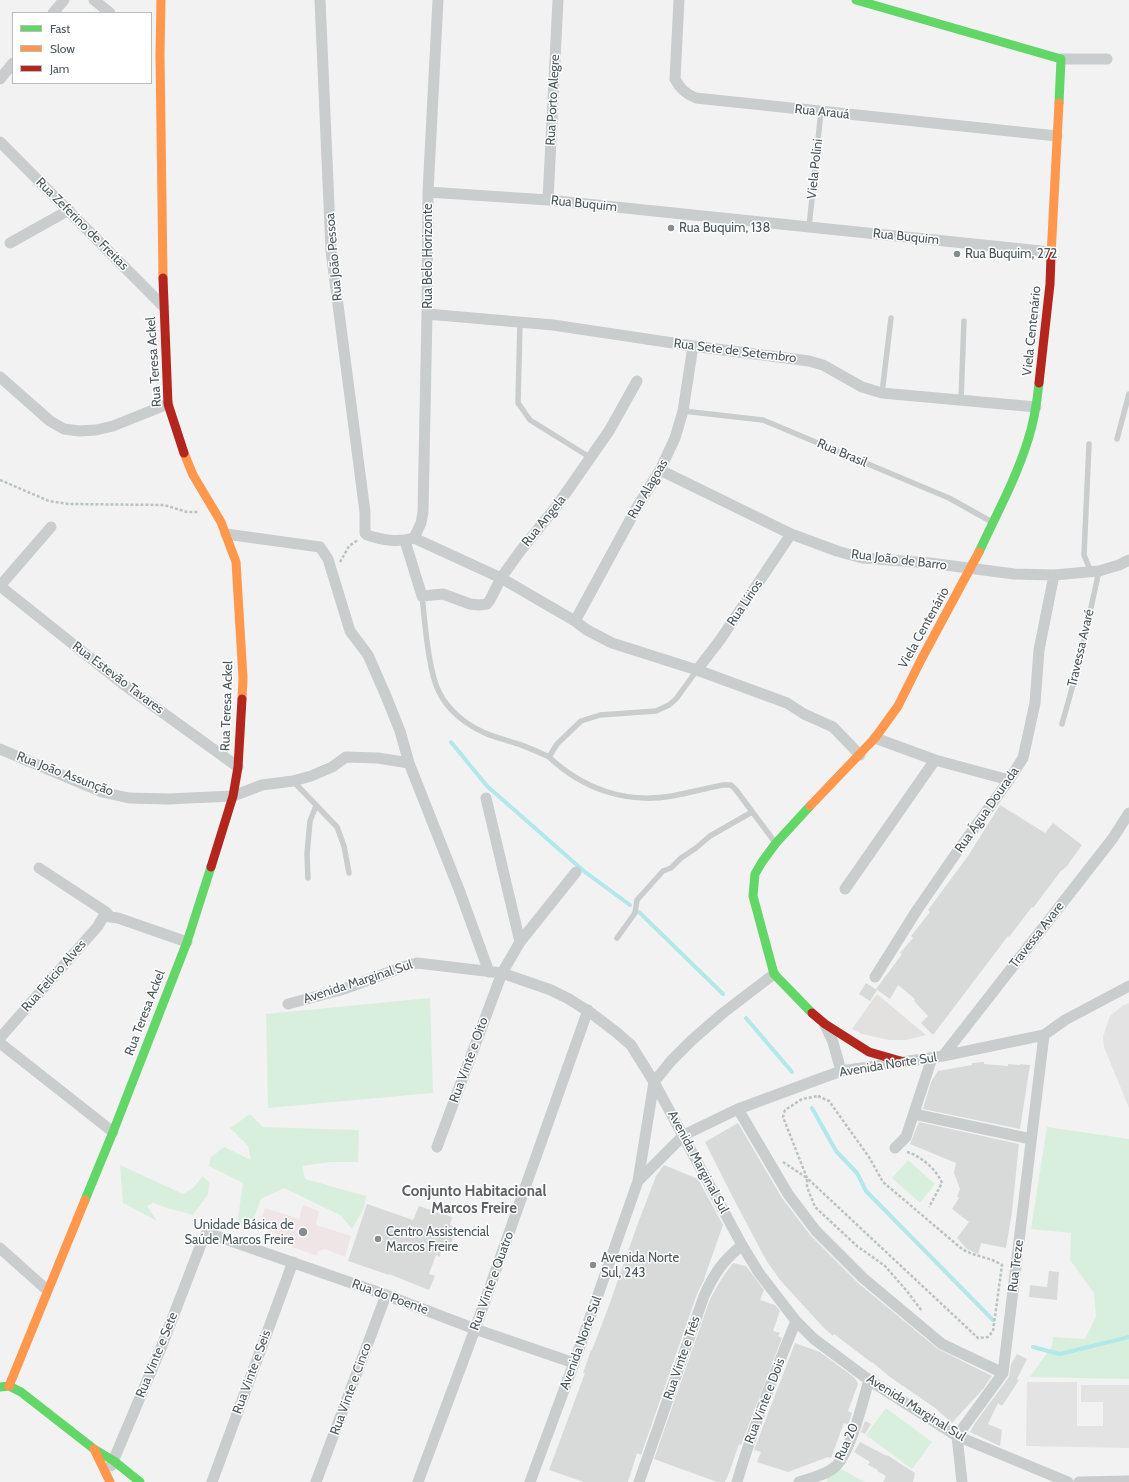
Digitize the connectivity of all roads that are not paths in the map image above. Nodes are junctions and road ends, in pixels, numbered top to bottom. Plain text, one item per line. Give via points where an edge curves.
1 (64, 0) edge
2 (94, 0) edge
3 (161, 0) edge
4 (320, 0) edge
5 (438, 0) edge
6 (558, 0) edge
7 (679, 0) edge
8 (856, 0) edge
9 (54, 12) edge
10 (109, 12) edge
11 (152, 47) edge
12 (160, 54) junction
13 (1061, 59) junction
14 (1107, 59) dead end
15 (12, 64) edge
16 (0, 79) edge
17 (821, 112) junction
18 (1057, 136) junction
19 (0, 142) edge
20 (428, 192) junction
21 (548, 200) junction
22 (69, 210) junction
23 (809, 227) junction
24 (10, 243) dead end
25 (1051, 252) junction
26 (163, 306) junction
27 (427, 314) junction
28 (891, 318) dead end
29 (964, 321) dead end
30 (520, 322) junction
31 (693, 346) junction
32 (0, 376) edge
33 (637, 381) dead end
34 (882, 393) junction
35 (1129, 394) edge
36 (961, 400) junction
37 (168, 404) junction
38 (1036, 407) junction
39 (682, 411) junction
40 (1117, 439) dead end
41 (1089, 444) dead end
42 (591, 458) junction
43 (660, 470) junction
44 (992, 522) junction
45 (51, 527) dead end
46 (226, 534) junction
47 (791, 534) junction
48 (409, 540) junction
49 (1129, 560) edge
50 (971, 569) junction
51 (1095, 571) junction
52 (1054, 575) junction
53 (501, 578) junction
54 (0, 586) edge
55 (422, 596) junction
56 (575, 622) junction
57 (697, 670) junction
58 (1062, 724) dead end
59 (875, 738) junction
60 (0, 749) edge
61 (860, 755) junction
62 (549, 757) junction
63 (935, 760) junction
64 (409, 762) junction
65 (238, 767) junction
66 (1010, 780) junction
67 (293, 781) junction
68 (233, 796) junction
69 (486, 798) dead end
70 (316, 806) junction
71 (752, 812) junction
72 (1129, 813) edge
73 (776, 843) junction
74 (39, 868) dead end
75 (576, 872) dead end
76 (349, 873) dead end
77 (308, 878) dead end
78 (845, 889) dead end
79 (106, 912) junction
80 (617, 938) dead end
81 (187, 942) junction
82 (520, 942) junction
83 (489, 972) junction
84 (502, 973) junction
85 (774, 974) junction
86 (875, 976) dead end
87 (1129, 986) edge
88 (288, 1004) dead end
89 (588, 1010) junction
90 (825, 1024) junction
91 (1044, 1035) junction
92 (0, 1038) edge
93 (0, 1043) edge
94 (938, 1057) junction
95 (904, 1062) junction
96 (841, 1071) junction
97 (654, 1082) junction
98 (738, 1109) junction
99 (914, 1114) junction
100 (113, 1132) junction
101 (684, 1135) junction
102 (1031, 1139) junction
103 (437, 1147) dead end
104 (895, 1148) road end
105 (638, 1181) junction
106 (206, 1234) joint
107 (742, 1245) junction
108 (0, 1248) edge
109 (293, 1262) junction
110 (47, 1290) junction
111 (386, 1295) junction
112 (796, 1321) junction
113 (475, 1329) junction
114 (574, 1363) junction
115 (1003, 1373) junction
116 (869, 1380) junction
117 (4, 1386) edge
118 (957, 1436) junction
119 (94, 1449) junction
120 (114, 1460) junction
121 (108, 1479) edge
122 (1129, 1481) edge
123 (140, 1482) edge
124 (212, 1482) edge
125 (316, 1482) edge
126 (418, 1482) edge
127 (530, 1482) edge
128 (639, 1482) edge
129 (737, 1482) edge
130 (799, 1482) edge
131 (962, 1482) edge
132 (1068, 1482) edge
133 (1078, 1482) edge

1 - 9 street
2 - 10 street
3 - 12 street, Rua Teresa Ackel
4 - 48 street, Rua João Pessoa via 331,251 366,534 384,540
5 - 20 street, Rua Belo Horizonte
6 - 21 street, Rua Porto Alegre
7 - 17 street, Rua Arauá via 675,79 679,87 696,98
8 - 13 street
11 - 12 street
12 - 26 street, Rua Teresa Ackel
13 - 14 street
13 - 18 street
15 - 16 street
17 - 18 street, Rua Arauá
17 - 23 lane, Viela Polini
18 - 25 street
19 - 22 street, Rua Zeferino de Freitas
20 - 21 street, Rua Buquim
20 - 27 street, Rua Belo Horizonte
21 - 23 street, Rua Buquim
22 - 24 street
22 - 26 street, Rua Zeferino de Freitas
23 - 25 street, Rua Buquim
25 - 38 street, Viela Centenário via 1047,320
26 - 37 street, Rua Teresa Ackel
27 - 30 street, Rua Sete de Setembro
27 - 48 street, Rua Belo Horizonte via 423,512 421,523
28 - 34 lane
29 - 36 lane
30 - 31 street, Rua Sete de Setembro
30 - 42 lane via 518,403 530,420
31 - 34 street, Rua Sete de Setembro via 809,361 823,365 862,387
31 - 39 street, Rua Alagoas
32 - 37 street via 50,422 64,429 90,430 113,426
33 - 42 street, Rua Angela
34 - 36 street, Rua Sete de Setembro
35 - 40 lane
36 - 38 street, Rua Sete de Setembro
37 - 46 street, Rua Teresa Ackel via 193,474
38 - 44 street, Viela Centenário via 1029,439 1018,470
39 - 43 street, Rua Alagoas
39 - 44 lane, Rua Brasil via 763,420 949,498
41 - 51 lane via 1084,555
42 - 53 street, Rua Angela
43 - 47 street, Rua João de Barro
43 - 56 street, Rua Alagoas
44 - 50 street, Viela Centenário
45 - 54 street
46 - 64 street via 320,547 328,559 350,631 368,655 400,731
46 - 65 street, Rua Teresa Ackel via 236,562 243,678
47 - 50 street, Rua João de Barro via 862,558
47 - 57 street, Rua Lírios
48 - 53 street
48 - 55 street
49 - 51 street, Rua João de Barro via 1120,566
50 - 52 street, Rua João de Barro
50 - 59 street, Viela Centenário via 898,706
51 - 52 street, Rua João de Barro
51 - 58 lane, Travessa Avaré via 1078,667
52 - 66 street, Rua Água Dourada via 1039,650 1035,703 1029,733 1023,758
53 - 55 street, Rua Angela via 490,600 483,605 470,604 443,594
53 - 56 street
54 - 65 street, Rua Estevão Tavares via 123,684
55 - 62 lane via 432,669 438,692 449,707 465,722 482,732
56 - 57 street via 612,643
57 - 61 street via 794,706 804,714 832,727
57 - 62 lane via 669,705 656,711 600,715 582,721 557,744
59 - 61 street, Viela Centenário
59 - 63 street
60 - 68 street, Rua João Assunção via 102,792 129,798
61 - 73 street, Viela Centenário
62 - 71 lane via 576,778 601,790 628,797 672,796 730,785
63 - 66 street
63 - 78 street
64 - 67 street, Rua João Assunção via 346,757 332,767
64 - 83 street
65 - 68 street, Rua Teresa Ackel
66 - 86 street, Rua Água Dourada via 917,910
67 - 68 street, Rua João Assunção via 262,785
67 - 70 lane
68 - 81 street, Rua Teresa Ackel
69 - 82 street
70 - 76 lane via 337,827 341,835
70 - 77 lane via 310,821
71 - 73 lane
71 - 80 lane via 710,836 671,868 663,871 637,900 635,913
72 - 94 street, Travessa Avare via 1113,838
73 - 85 street, Viela Centenário via 755,874 753,896
74 - 79 street
75 - 82 street, Rua Vinte e Oito
79 - 81 street via 110,917
79 - 92 street, Rua Felício Alves via 98,926
81 - 100 street, Rua Teresa Ackel
82 - 84 street, Rua Vinte e Oito
83 - 84 street, Avenida Marginal Sul
83 - 88 street, Avenida Marginal Sul via 417,963 344,989
84 - 89 street, Avenida Marginal Sul via 551,990
84 - 103 street, Rua Vinte e Oito
85 - 90 street
85 - 97 street, Avenida Norte Sul via 692,1040
87 - 91 street, Avenida Norte Sul via 1066,1020
89 - 97 street, Avenida Marginal Sul via 631,1045
89 - 113 street, Rua Vinte e Quatro
90 - 95 street via 869,1052
90 - 96 street
91 - 94 street, Avenida Norte Sul
91 - 102 street, Rua Treze
93 - 100 street
94 - 95 street, Avenida Norte Sul
94 - 99 street
95 - 96 street, Avenida Norte Sul
96 - 98 street, Avenida Norte Sul
97 - 101 street, Avenida Marginal Sul
97 - 105 street, Avenida Norte Sul
98 - 101 street, Avenida Norte Sul
98 - 115 street via 788,1194 816,1231 863,1278 942,1344
99 - 102 street
99 - 104 street via 906,1137
100 - 110 street, Rua Teresa Ackel
101 - 105 street, Avenida Norte Sul
101 - 107 street, Avenida Marginal Sul
102 - 115 street, Rua Treze
105 - 114 street, Avenida Norte Sul
106 - 109 street, Rua do Poente via 210,1233
106 - 120 street, Rua Vinte e Sete
107 - 112 street, Avenida Marginal Sul via 759,1273
107 - 128 street, Rua Vinte e Três via 720,1266 704,1296
108 - 110 street
109 - 111 street, Rua do Poente
109 - 124 street, Rua Vinte e Seis
110 - 117 street, Rua Teresa Ackel
111 - 113 street, Rua do Poente
111 - 125 street, Rua Vinte e Cinco
112 - 116 street, Avenida Marginal Sul via 814,1339
112 - 129 street, Rua Vinte e Dois via 766,1393
113 - 114 street, Rua do Poente
113 - 126 street, Rua Vinte e Quatro
114 - 127 street, Avenida Norte Sul
115 - 118 street, Rua Treze
116 - 118 street, Avenida Marginal Sul
116 - 130 street, Rua 20 via 844,1456 836,1467
117 - 119 street via 22,1392
118 - 131 street
118 - 132 street, Avenida Marginal Sul
119 - 120 street
119 - 121 street
120 - 121 street, Rua Vinte e Sete
120 - 123 street
122 - 133 street

